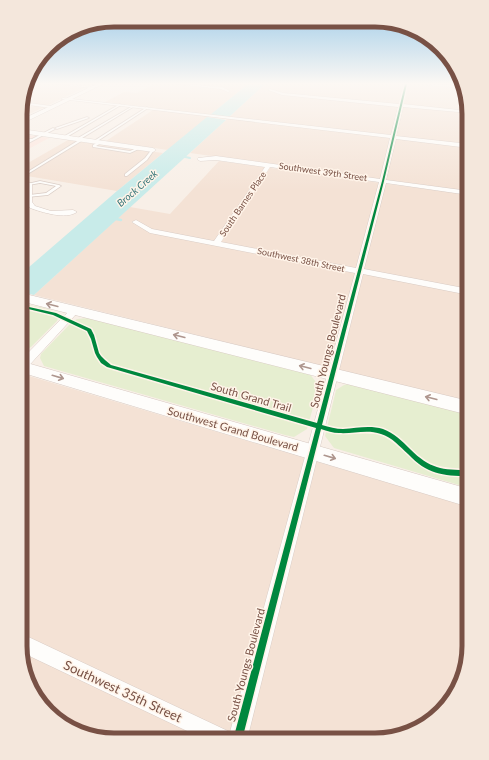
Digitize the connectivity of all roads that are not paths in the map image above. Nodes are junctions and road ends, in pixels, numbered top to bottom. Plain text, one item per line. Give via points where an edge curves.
1 (83, 119) edge
2 (96, 119) edge
3 (112, 119) edge
4 (130, 119) edge
5 (244, 119) edge
6 (397, 119) edge
7 (27, 132) edge
8 (45, 134) junction
9 (64, 137) junction
10 (392, 137) junction
11 (81, 139) junction
12 (27, 140) edge
13 (31, 140) junction
14 (27, 142) edge
15 (97, 142) junction
16 (119, 145) junction
17 (462, 145) edge
18 (140, 148) junction
19 (112, 150) junction
20 (153, 150) joint
21 (200, 159) dead end
22 (269, 165) junction
23 (27, 174) edge
24 (126, 175) dead end
25 (383, 181) junction
26 (29, 184) joint
27 (462, 192) edge
28 (29, 199) junction
29 (73, 212) dead end
30 (136, 222) dead end
31 (217, 242) junction
32 (358, 272) junction
33 (462, 291) edge
34 (27, 298) edge
35 (75, 310) junction
36 (27, 361) edge
37 (27, 369) edge
38 (332, 374) junction
39 (462, 406) edge
40 (312, 452) junction
41 (462, 496) edge
42 (27, 645) edge
43 (211, 733) edge
44 (239, 733) edge

1 - 8 lane via 55,128
2 - 9 lane
3 - 11 lane
4 - 15 lane
5 - 10 street
6 - 10 street, South Youngs Boulevard
7 - 8 street
8 - 9 street
8 - 13 lane
9 - 11 street
10 - 17 street
10 - 25 street, South Youngs Boulevard
11 - 15 street
11 - 23 lane
12 - 13 lane
13 - 14 lane
15 - 16 street
15 - 19 lane via 94,146
16 - 18 street
16 - 19 lane
18 - 19 lane via 130,152
18 - 20 street
20 - 24 lane
21 - 22 street, Southwest 39th Street via 216,158
22 - 25 street, Southwest 39th Street
22 - 31 street, South Barnes Place
25 - 27 street, Southwest 39th Street
25 - 32 street, South Youngs Boulevard
26 - 28 street
26 - 28 lane via 40,182 59,186 47,194
28 - 29 street via 32,207 51,213
30 - 31 street, Southwest 38th Street via 150,231
31 - 32 street, Southwest 38th Street
32 - 33 street, Southwest 38th Street
32 - 38 street, South Youngs Boulevard
35 -> 34 street
35 - 36 street
38 -> 35 street
37 -> 40 street, Southwest Grand Boulevard
39 -> 38 street
38 - 40 street, South Youngs Boulevard
40 -> 41 street, Southwest Grand Boulevard
40 - 44 street, South Youngs Boulevard
42 - 43 street, Southwest 35th Street

